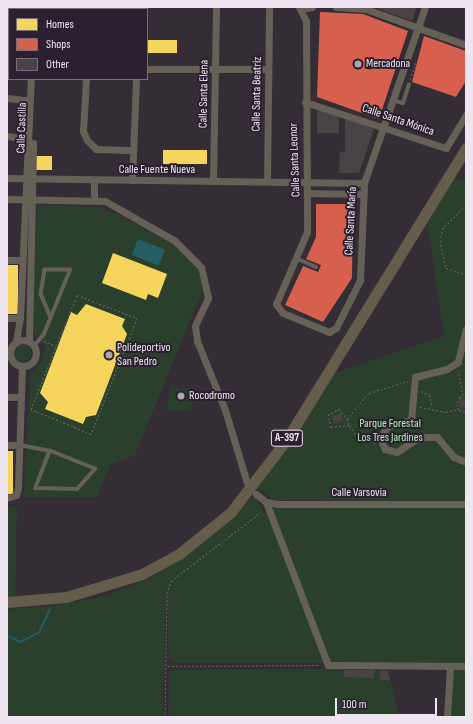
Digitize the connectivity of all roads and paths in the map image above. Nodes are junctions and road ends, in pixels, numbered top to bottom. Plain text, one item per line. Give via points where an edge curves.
1 (216, 7) edge
2 (269, 7) edge
3 (312, 7) edge
4 (336, 7) edge
5 (425, 7) edge
6 (300, 8) edge
7 (418, 28) junction
8 (466, 44) edge
9 (407, 61) junction
10 (148, 69) edge
11 (216, 69) junction
12 (268, 69) junction
13 (31, 80) edge
14 (35, 80) edge
15 (86, 80) edge
16 (136, 80) edge
17 (409, 84) joint
18 (7, 98) edge
19 (393, 100) junction
20 (30, 102) junction
21 (305, 102) junction
22 (466, 115) edge
23 (383, 127) junction
24 (7, 136) edge
25 (28, 139) junction
26 (466, 148) edge
27 (133, 150) junction
28 (7, 178) edge
29 (28, 178) junction
30 (132, 180) junction
31 (94, 181) junction
32 (214, 181) junction
33 (267, 181) junction
34 (306, 182) junction
35 (364, 183) junction
36 (307, 193) junction
37 (362, 194) junction
38 (7, 199) edge
39 (28, 199) junction
40 (94, 199) junction
41 (466, 205) edge
42 (296, 258) junction
43 (7, 260) edge
44 (22, 260) junction
45 (316, 267) dead end
46 (466, 274) edge
47 (277, 310) joint
48 (51, 317) junction
49 (7, 318) edge
50 (20, 318) junction
51 (466, 329) edge
52 (16, 342) junction
53 (33, 345) junction
54 (56, 346) junction
55 (8, 353) edge
56 (455, 364) junction
57 (22, 367) junction
58 (412, 380) junction
59 (463, 396) junction
60 (466, 396) edge
61 (7, 397) edge
62 (20, 397) junction
63 (414, 403) junction
64 (432, 407) junction
65 (458, 409) junction
66 (466, 412) edge
67 (347, 419) junction
68 (349, 425) junction
69 (380, 443) junction
70 (7, 445) edge
71 (18, 445) junction
72 (50, 451) junction
73 (466, 462) edge
74 (247, 483) dead end
75 (256, 494) dead end
76 (7, 498) edge
77 (466, 504) edge
78 (266, 505) junction
79 (7, 602) edge
80 (328, 665) junction
81 (167, 666) junction
82 (466, 666) edge
83 (450, 668) junction
84 (165, 717) edge
85 (447, 717) edge

1 - 11 street, Calle Santa Elena
2 - 12 street, Calle Santa Beatriz
3 - 6 street
4 - 7 street via 362,8
5 - 7 street, Calle Santa María
6 - 21 street, Calle Santa Leonor via 306,21
7 - 8 street
7 - 9 street, Calle Santa María
9 - 17 path via 416,64
9 - 19 street, Calle Santa María
10 - 11 street
11 - 12 street
11 - 32 street, Calle Santa Elena
12 - 33 street, Calle Santa Beatriz
13 - 20 street, Calle Castilla
14 - 29 street, Calle Castilla
15 - 27 street via 83,131 87,140 96,149
16 - 27 street
17 - 19 lane via 403,103
18 - 20 street
19 - 23 street, Calle Santa María
20 - 25 street, Calle Castilla
21 - 23 street, Calle Santa Mónica
21 - 34 street, Calle Santa Leonor
22 - 23 street, Calle Santa Mónica via 446,148
23 - 35 street, Calle Santa María
24 - 25 street
25 - 29 street, Calle Castilla
26 - 79 main road, A-397 via 287,439 231,512 179,554 142,574 66,597
27 - 30 street
28 - 29 street, Calle Fuente Nueva
29 - 31 street, Calle Fuente Nueva
29 - 39 street
30 - 31 street, Calle Fuente Nueva
30 - 32 street, Calle Fuente Nueva
31 - 40 street
32 - 33 street, Calle Fuente Nueva
33 - 34 street, Calle Fuente Nueva
34 - 35 street, Calle Fuente Nueva
34 - 36 street, Calle Santa Leonor
35 - 37 street, Calle Santa María
36 - 37 street
36 - 42 street, Calle Santa Leonor via 307,232
37 - 47 street, Calle Santa María via 360,280 336,328 329,332
38 - 39 street
39 - 40 street
39 - 44 street
39 - 53 street
40 - 74 street via 105,201 175,241 201,267 208,298 195,326 197,340 225,410
41 - 46 path via 443,228 440,241 446,268
42 - 45 lane
42 - 47 street, Calle Santa Leonor
43 - 44 street
44 - 50 street
48 - 48 lane via 42,294 45,270 70,270
48 - 53 lane via 44,334
49 - 50 street
50 - 52 street
51 - 56 street
52 - 53 street
52 - 55 street
53 - 54 path via 44,341
53 - 57 street via 33,362
54 - 54 path via 77,295 137,318 91,434 31,409
55 - 57 street via 13,362
56 - 58 street
56 - 59 path
57 - 62 street
58 - 63 street
58 - 67 path via 369,393
59 - 60 path
59 - 65 path via 457,400
61 - 62 street
62 - 71 street
63 - 64 path via 421,408
63 - 64 path via 417,394 425,390 430,395
63 - 69 street via 411,420 388,426
64 - 65 path via 446,412
65 - 66 path
67 - 68 path
67 - 68 path via 342,410 336,409 327,418 334,428
68 - 69 path via 361,439
69 - 73 street via 385,449 397,452 419,437 437,437 454,458
70 - 71 street
71 - 72 lane
71 - 76 street via 16,495
72 - 72 lane via 36,488 77,489 95,469
75 - 78 street
77 - 78 street, Calle Varsovia
78 - 80 street
78 - 81 path via 171,581 167,593
80 - 81 path
80 - 83 street
81 - 84 path
82 - 83 street
83 - 85 street

